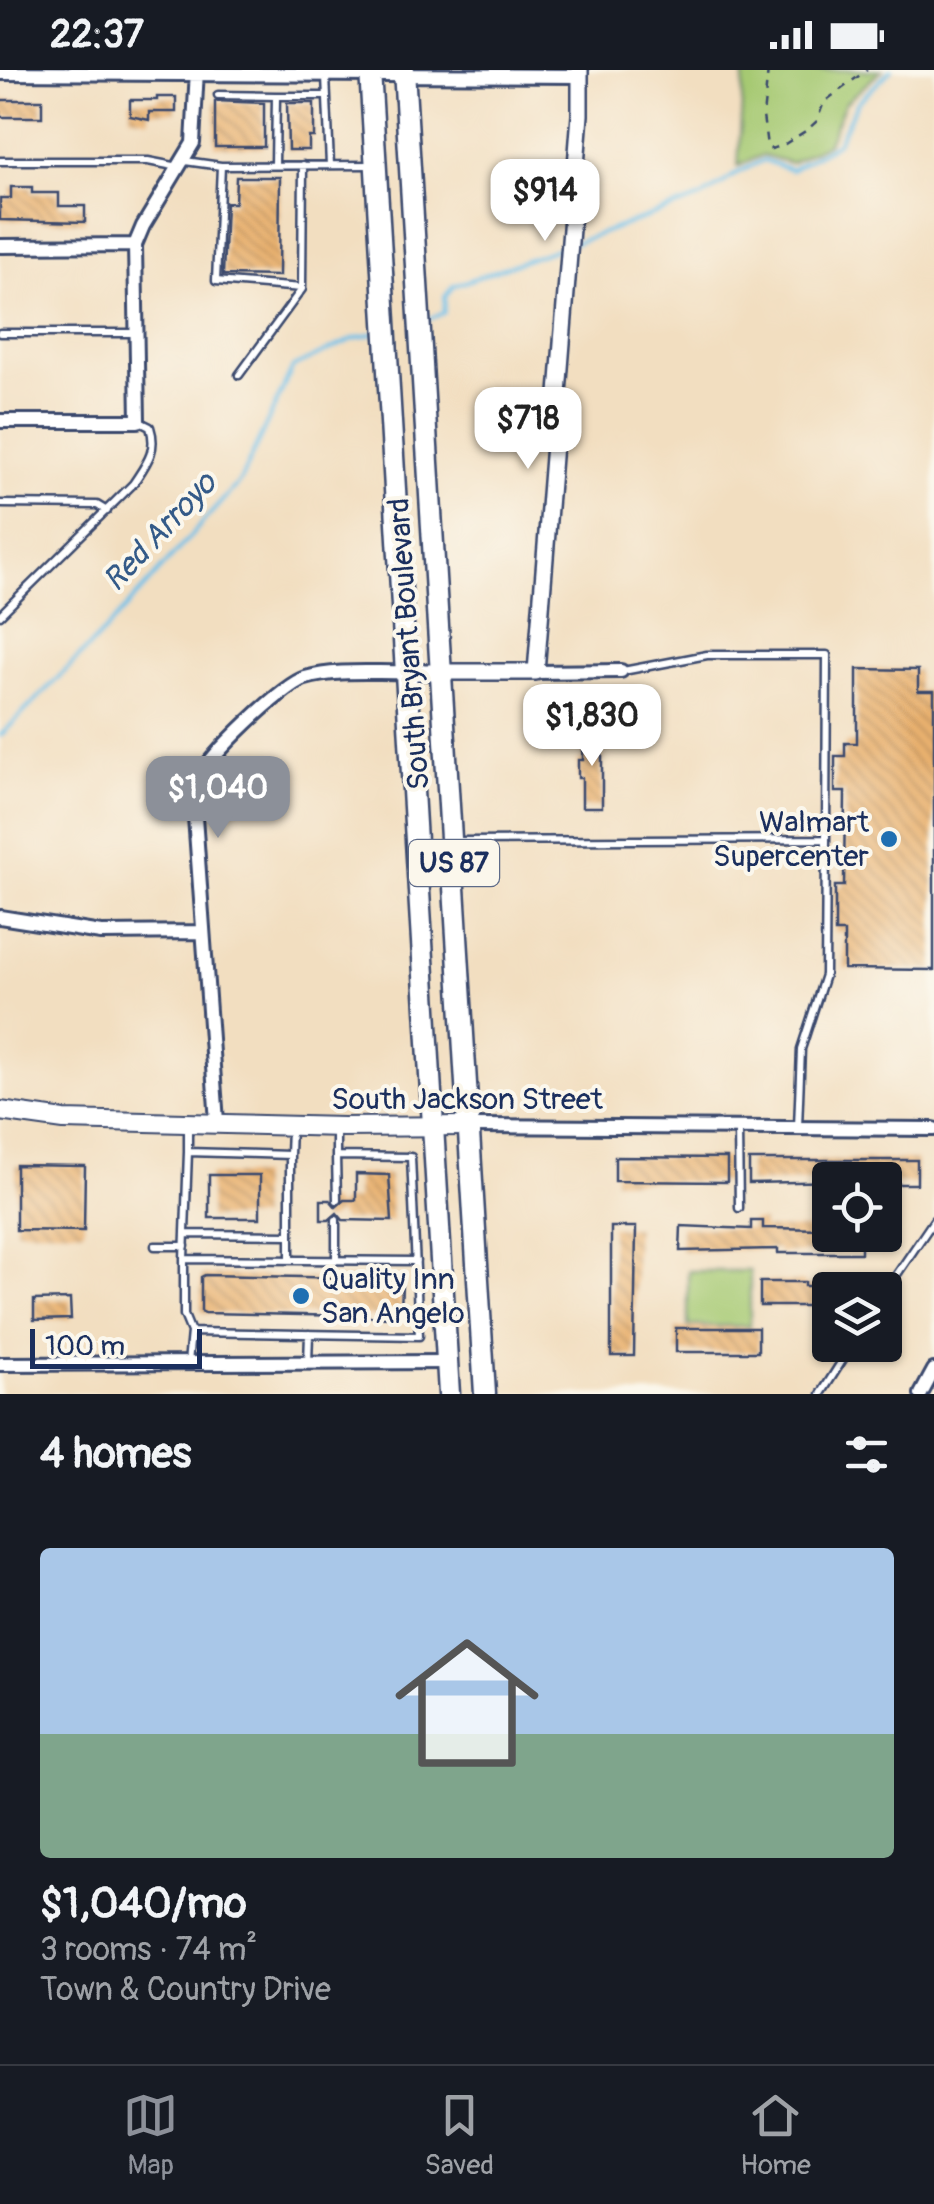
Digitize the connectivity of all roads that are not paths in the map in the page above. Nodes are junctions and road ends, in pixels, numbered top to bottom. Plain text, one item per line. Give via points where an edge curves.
1 (197, 72) edge
2 (0, 73) edge
3 (370, 73) edge
4 (404, 73) edge
5 (466, 73) edge
6 (544, 73) edge
7 (579, 73) edge
8 (326, 75) junction
9 (218, 95) dead end
10 (276, 96) junction
11 (327, 96) junction
12 (0, 161) edge
13 (182, 164) junction
14 (376, 164) junction
15 (275, 165) junction
16 (303, 165) junction
17 (330, 165) junction
18 (221, 166) junction
19 (0, 246) edge
20 (135, 246) junction
21 (302, 288) junction
22 (0, 333) edge
23 (136, 333) junction
24 (239, 375) dead end
25 (0, 421) edge
26 (138, 421) junction
27 (0, 504) edge
28 (107, 512) junction
29 (0, 615) edge
30 (621, 671) joint
31 (408, 672) junction
32 (440, 672) junction
33 (536, 672) junction
34 (826, 839) junction
35 (452, 840) junction
36 (0, 916) edge
37 (202, 932) junction
38 (0, 1111) edge
39 (188, 1122) junction
40 (217, 1122) junction
41 (291, 1125) junction
42 (336, 1126) junction
43 (434, 1126) junction
44 (468, 1126) junction
45 (738, 1127) junction
46 (798, 1127) junction
47 (934, 1128) edge
48 (188, 1152) junction
49 (290, 1155) junction
50 (336, 1156) junction
51 (336, 1200) dead end
52 (739, 1208) dead end
53 (336, 1220) dead end
54 (934, 1220) edge
55 (186, 1234) junction
56 (289, 1235) junction
57 (155, 1246) dead end
58 (185, 1246) junction
59 (184, 1258) junction
60 (290, 1260) junction
61 (336, 1260) junction
62 (416, 1262) junction
63 (899, 1272) edge
64 (191, 1332) junction
65 (309, 1334) junction
66 (308, 1362) junction
67 (446, 1362) junction
68 (841, 1362) edge
69 (188, 1363) junction
70 (0, 1364) edge
71 (934, 1370) edge
72 (449, 1394) edge
73 (485, 1394) edge
74 (821, 1394) edge
75 (921, 1394) edge

1 - 2 street
1 - 8 street
1 - 13 street via 194,143
3 - 4 street
3 - 8 street
3 - 14 main road, South Bryant Boulevard / US 87
4 - 5 street
4 - 32 main road, South Bryant Boulevard / US 87
5 - 6 street
6 - 7 street
7 - 33 street
8 - 11 lane
9 - 10 lane
10 - 11 lane
10 - 15 lane
11 - 17 lane
12 - 13 lane
13 - 18 lane
13 - 20 street
14 - 17 lane
14 - 31 main road, South Bryant Boulevard / US 87
15 - 16 lane
15 - 18 lane
16 - 17 lane
16 - 21 lane
18 - 21 lane via 216,281
19 - 20 street
20 - 23 street
21 - 24 lane
22 - 23 lane
23 - 26 street
25 - 26 street
26 - 28 lane via 150,428 155,443 150,458
27 - 28 lane via 97,504
28 - 29 lane
30 - 33 street
30 - 34 lane via 708,654 826,654
31 - 32 street
31 - 37 street via 301,679 213,759 199,778 194,804
31 - 43 main road, South Bryant Boulevard / US 87
32 - 33 street
32 - 35 main road, South Bryant Boulevard / US 87
34 - 35 lane
34 - 46 lane via 825,975 801,1049
35 - 44 main road, South Bryant Boulevard / US 87
36 - 37 street via 101,933
37 - 40 street
38 - 39 main road, South Jackson Street via 64,1120
39 - 40 main road, South Jackson Street
39 - 48 lane
40 - 41 main road, South Jackson Street
41 - 42 main road, South Jackson Street
41 - 49 lane
42 - 43 main road, South Jackson Street
42 - 50 lane
43 - 44 main road, South Jackson Street
43 - 67 main road, South Bryant Boulevard / US 87
44 - 45 street, South Jackson Street
44 - 73 main road, South Bryant Boulevard / US 87
45 - 46 street, South Jackson Street
45 - 52 lane
46 - 47 street, South Jackson Street
48 - 49 lane
48 - 55 lane
49 - 56 lane
50 - 51 lane
50 - 62 lane via 410,1157
53 - 61 lane
54 - 63 lane
55 - 56 lane
55 - 58 lane
56 - 60 lane
57 - 58 lane
58 - 59 lane
59 - 60 lane
59 - 64 lane via 184,1315
60 - 61 lane
61 - 62 lane
62 - 65 lane via 418,1336
64 - 65 lane
64 - 69 lane
65 - 66 lane
66 - 67 street
66 - 69 street
67 - 72 main road, South Bryant Boulevard / US 87
68 - 74 lane
69 - 70 street
71 - 75 street

